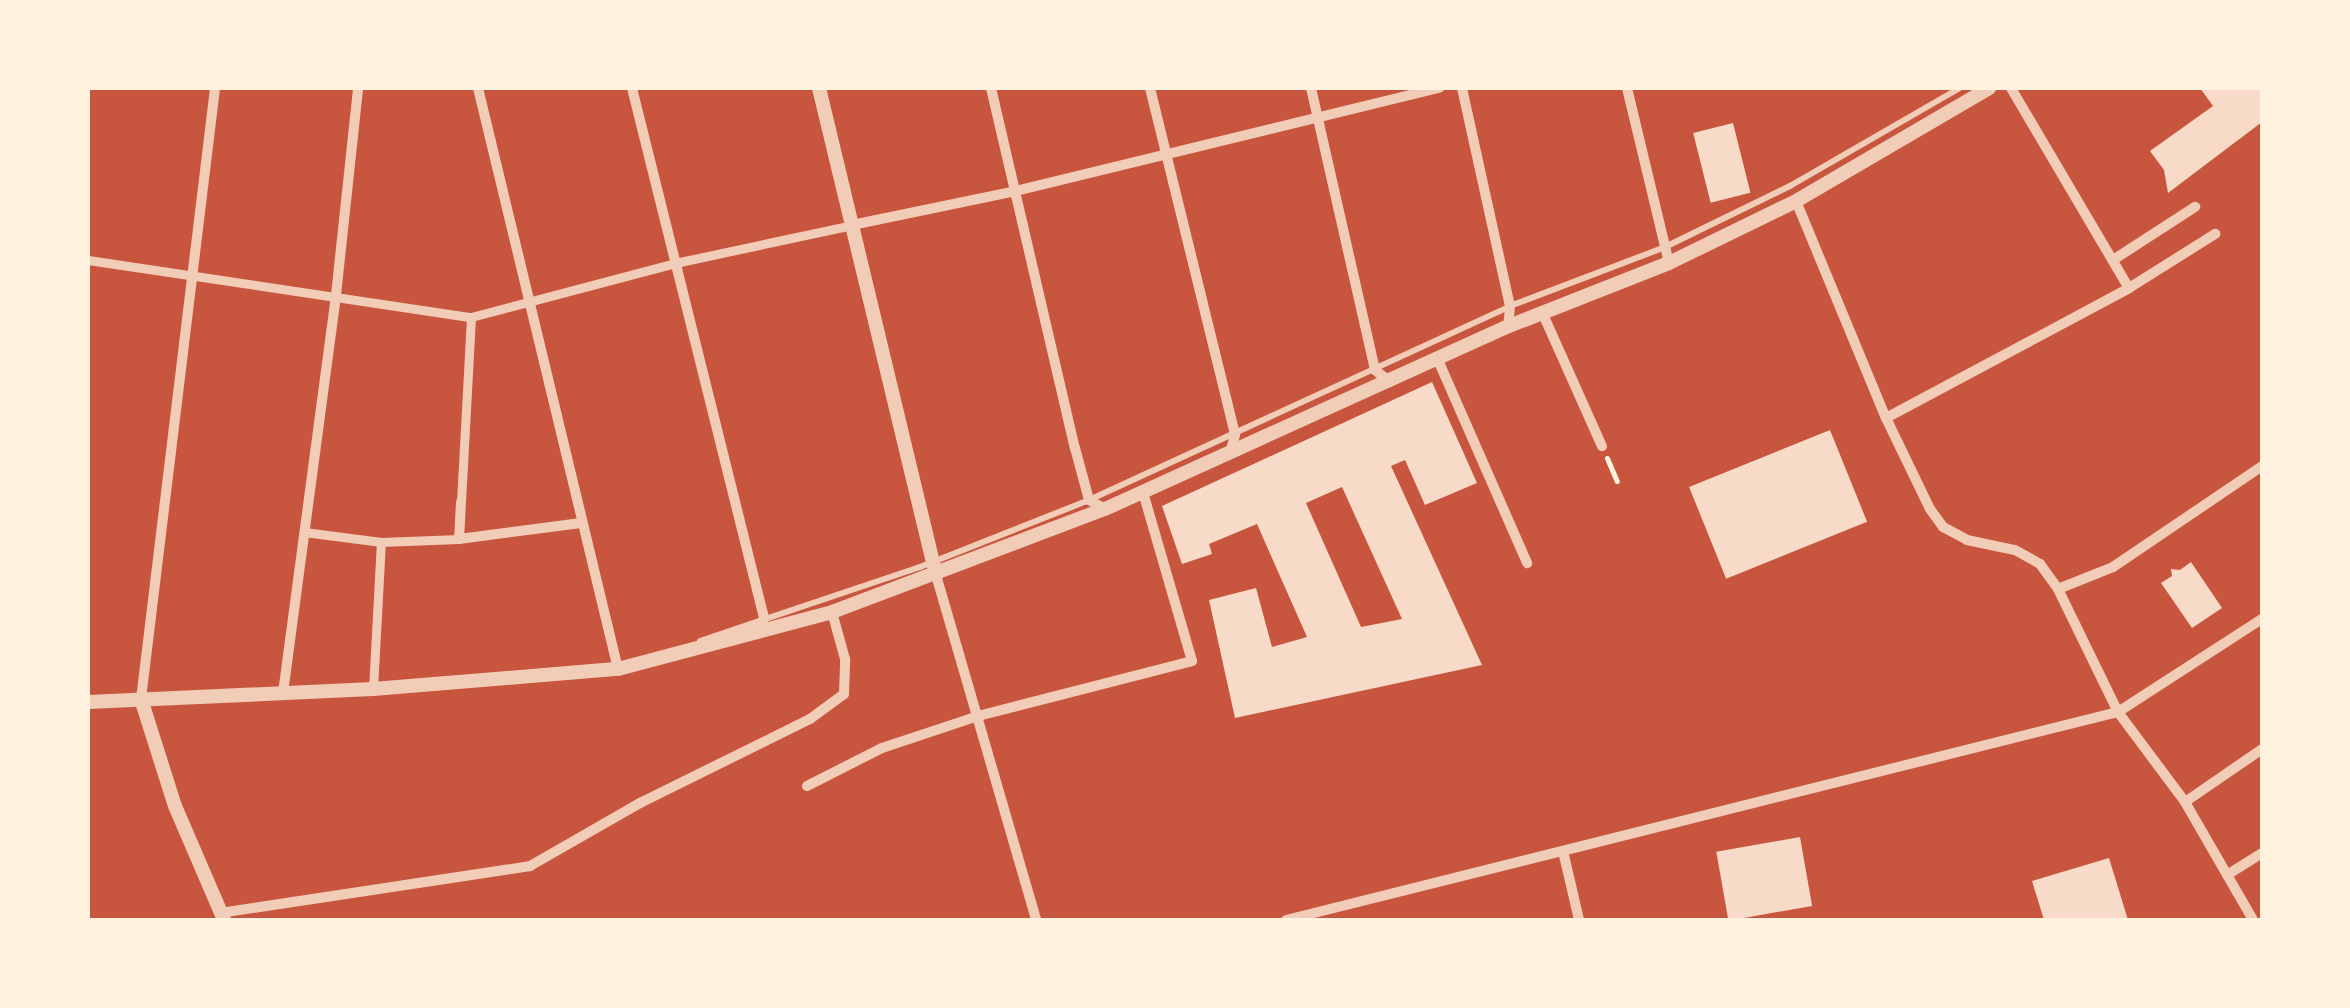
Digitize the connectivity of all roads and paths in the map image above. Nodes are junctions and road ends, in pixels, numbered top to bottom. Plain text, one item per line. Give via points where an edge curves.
1 (215, 88) edge
2 (358, 88) edge
3 (478, 88) edge
4 (632, 88) edge
5 (819, 88) edge
6 (991, 88) edge
7 (1150, 88) edge
8 (1310, 88) edge
9 (1440, 88) edge
10 (1462, 88) edge
11 (1627, 88) edge
12 (1960, 88) edge
13 (2010, 88) edge
14 (1980, 90) edge
15 (1317, 115) junction
16 (1166, 151) junction
17 (1016, 191) junction
18 (1793, 193) junction
19 (2196, 207) dead end
20 (852, 225) junction
21 (2215, 234) dead end
22 (1667, 255) junction
23 (88, 260) edge
24 (2113, 260) junction
25 (675, 263) junction
26 (190, 272) junction
27 (2129, 288) junction
28 (336, 295) junction
29 (531, 302) junction
30 (1510, 306) junction
31 (1542, 312) junction
32 (471, 317) junction
33 (1508, 327) junction
34 (1438, 360) junction
35 (1375, 370) junction
36 (1390, 382) junction
37 (1886, 418) junction
38 (1234, 435) junction
39 (1602, 446) dead end
40 (1230, 454) junction
41 (2262, 466) edge
42 (1143, 492) junction
43 (1089, 500) junction
44 (462, 502) joint
45 (1105, 509) junction
46 (581, 523) junction
47 (304, 532) junction
48 (459, 538) junction
49 (381, 542) junction
50 (1527, 564) dead end
51 (935, 569) junction
52 (2058, 589) junction
53 (832, 612) junction
54 (764, 618) junction
55 (2262, 620) edge
56 (758, 635) junction
57 (618, 669) junction
58 (374, 689) junction
59 (283, 693) junction
60 (142, 699) junction
61 (88, 702) edge
62 (2118, 712) junction
63 (978, 716) junction
64 (2262, 749) edge
65 (807, 786) dead end
66 (2185, 802) junction
67 (1563, 852) junction
68 (2262, 853) edge
69 (2227, 875) junction
70 (222, 917) edge
71 (1036, 920) edge
72 (1286, 920) edge
73 (1579, 920) edge
74 (2253, 920) edge

1 - 26 street
2 - 28 street
3 - 29 street
4 - 25 street
5 - 20 street
6 - 17 street
7 - 16 street
8 - 15 street
9 - 15 street
10 - 30 street
11 - 22 street
12 - 18 lane
13 - 24 street
14 - 18 street
15 - 16 street
15 - 35 street
16 - 17 street
16 - 38 street
17 - 20 street
17 - 43 street
18 - 22 street
18 - 37 street
19 - 24 street
20 - 25 street
20 - 51 street
21 - 27 street
22 - 30 lane
22 - 31 street
23 - 26 street
24 - 27 street
25 - 29 street
25 - 54 street
26 - 28 street
26 - 60 street
27 - 37 street
28 - 32 street
28 - 47 street
29 - 32 street
29 - 46 street
30 - 33 street
30 - 35 lane
31 - 33 street
31 - 39 street
32 - 44 street
33 - 34 street
34 - 36 street
34 - 50 street
35 - 36 street
35 - 38 lane
36 - 40 street
37 - 52 street via 1942,527 2031,556
38 - 40 street
38 - 43 lane
40 - 42 street
41 - 52 street via 2113,567
42 - 45 street
42 - 63 street via 1192,662
43 - 45 street
43 - 51 lane
44 - 48 street
45 - 51 street
46 - 48 street
46 - 57 street
47 - 49 street
47 - 59 street
48 - 49 street
49 - 58 street
51 - 53 street
51 - 54 lane
51 - 63 street
52 - 62 street
53 - 56 street
53 - 70 street via 845,659 844,694 810,719 530,866
54 - 56 street
54 - 57 lane
55 - 62 street
56 - 57 street
57 - 58 street
58 - 59 street
59 - 60 street
60 - 61 street
60 - 70 street via 174,806
62 - 66 street
62 - 67 street
63 - 65 street via 882,748
63 - 71 street
64 - 66 street
66 - 69 street
67 - 72 street
67 - 73 street
68 - 69 street
69 - 74 street

